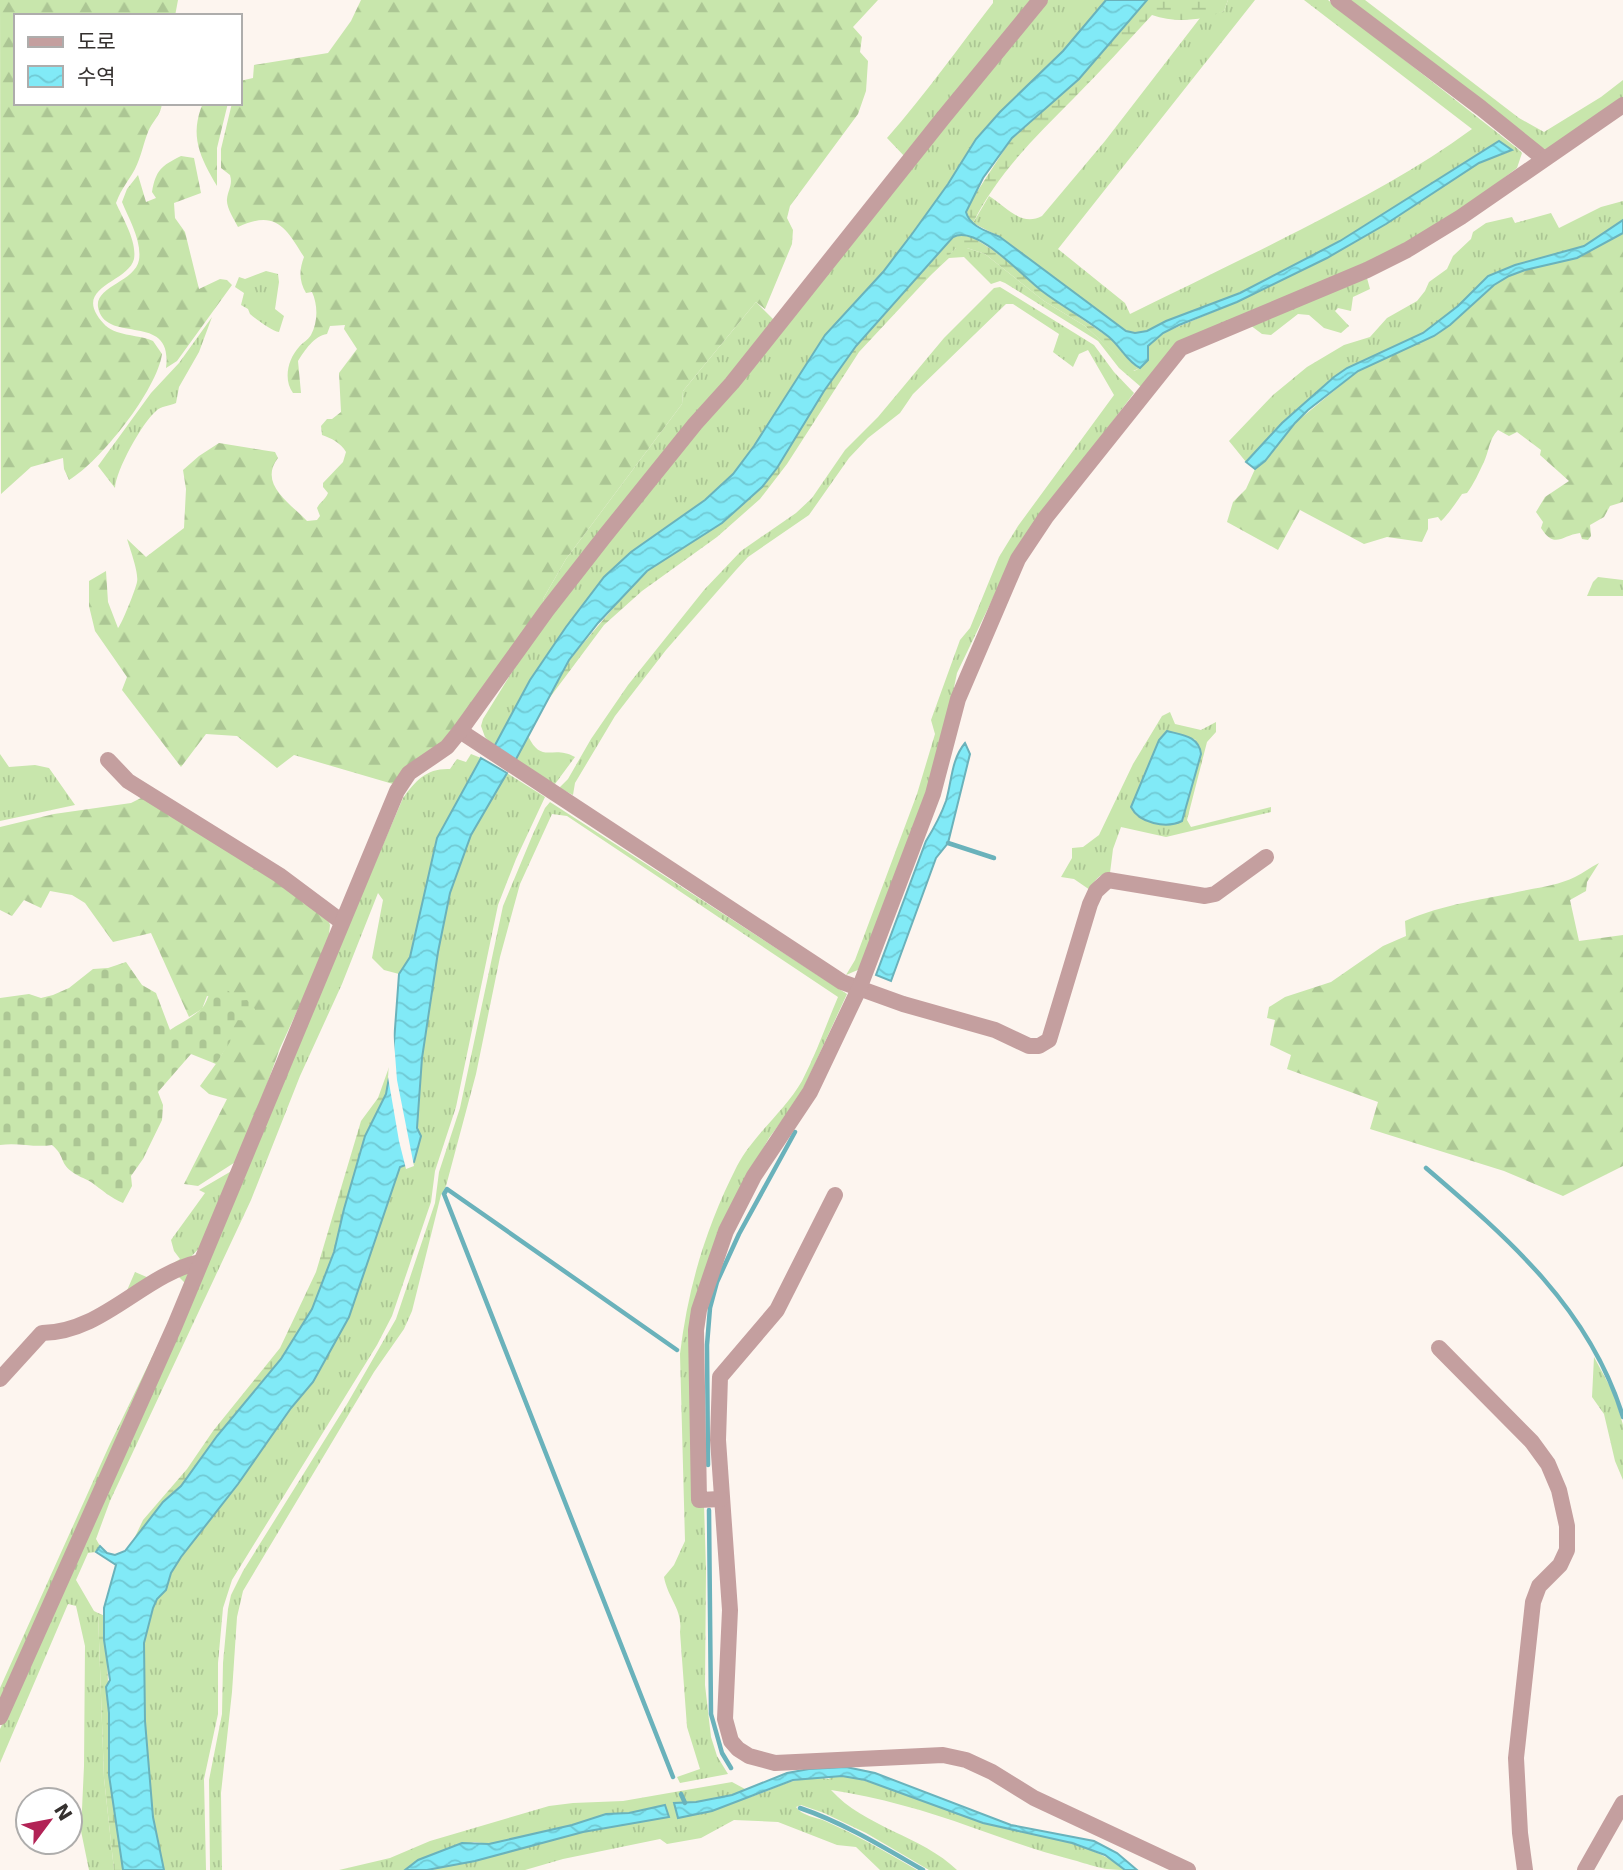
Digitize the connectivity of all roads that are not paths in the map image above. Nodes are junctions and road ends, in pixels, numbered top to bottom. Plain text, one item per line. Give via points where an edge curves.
1 (1040, 0) edge
2 (1338, 0) edge
3 (1623, 105) edge
4 (1533, 149) junction
5 (460, 731) junction
6 (108, 760) dead end
7 (1266, 856) dead end
8 (342, 922) junction
9 (859, 989) junction
10 (835, 1195) dead end
11 (200, 1262) junction
12 (1439, 1348) dead end
13 (0, 1380) edge
14 (721, 1499) junction
15 (0, 1717) edge
16 (1623, 1802) edge
17 (1188, 1870) edge
18 (1525, 1870) edge
19 (1586, 1870) edge

1 - 5 street via 604,537
2 - 4 street
3 - 4 street
4 - 9 street via 1461,217 1407,250 1181,348 1164,366 1018,559 958,699 933,794
5 - 8 street via 447,747 409,773 397,791
5 - 9 street
6 - 8 street via 128,781 279,875
7 - 9 street via 1215,894 1205,896 1103,882 1090,904 1055,1028 1039,1046
8 - 11 street
9 - 14 street via 810,1092 737,1208 707,1284 696,1330 699,1500
10 - 14 street via 777,1310 720,1377
11 - 13 street via 168,1274 84,1322 42,1333
11 - 15 street
12 - 18 street via 1548,1464 1567,1526 1567,1550 1560,1565 1539,1586 1533,1602 1516,1758
14 - 17 street via 730,1610 725,1719 738,1749 761,1760 787,1763 943,1755 966,1760 1034,1798
16 - 19 street

